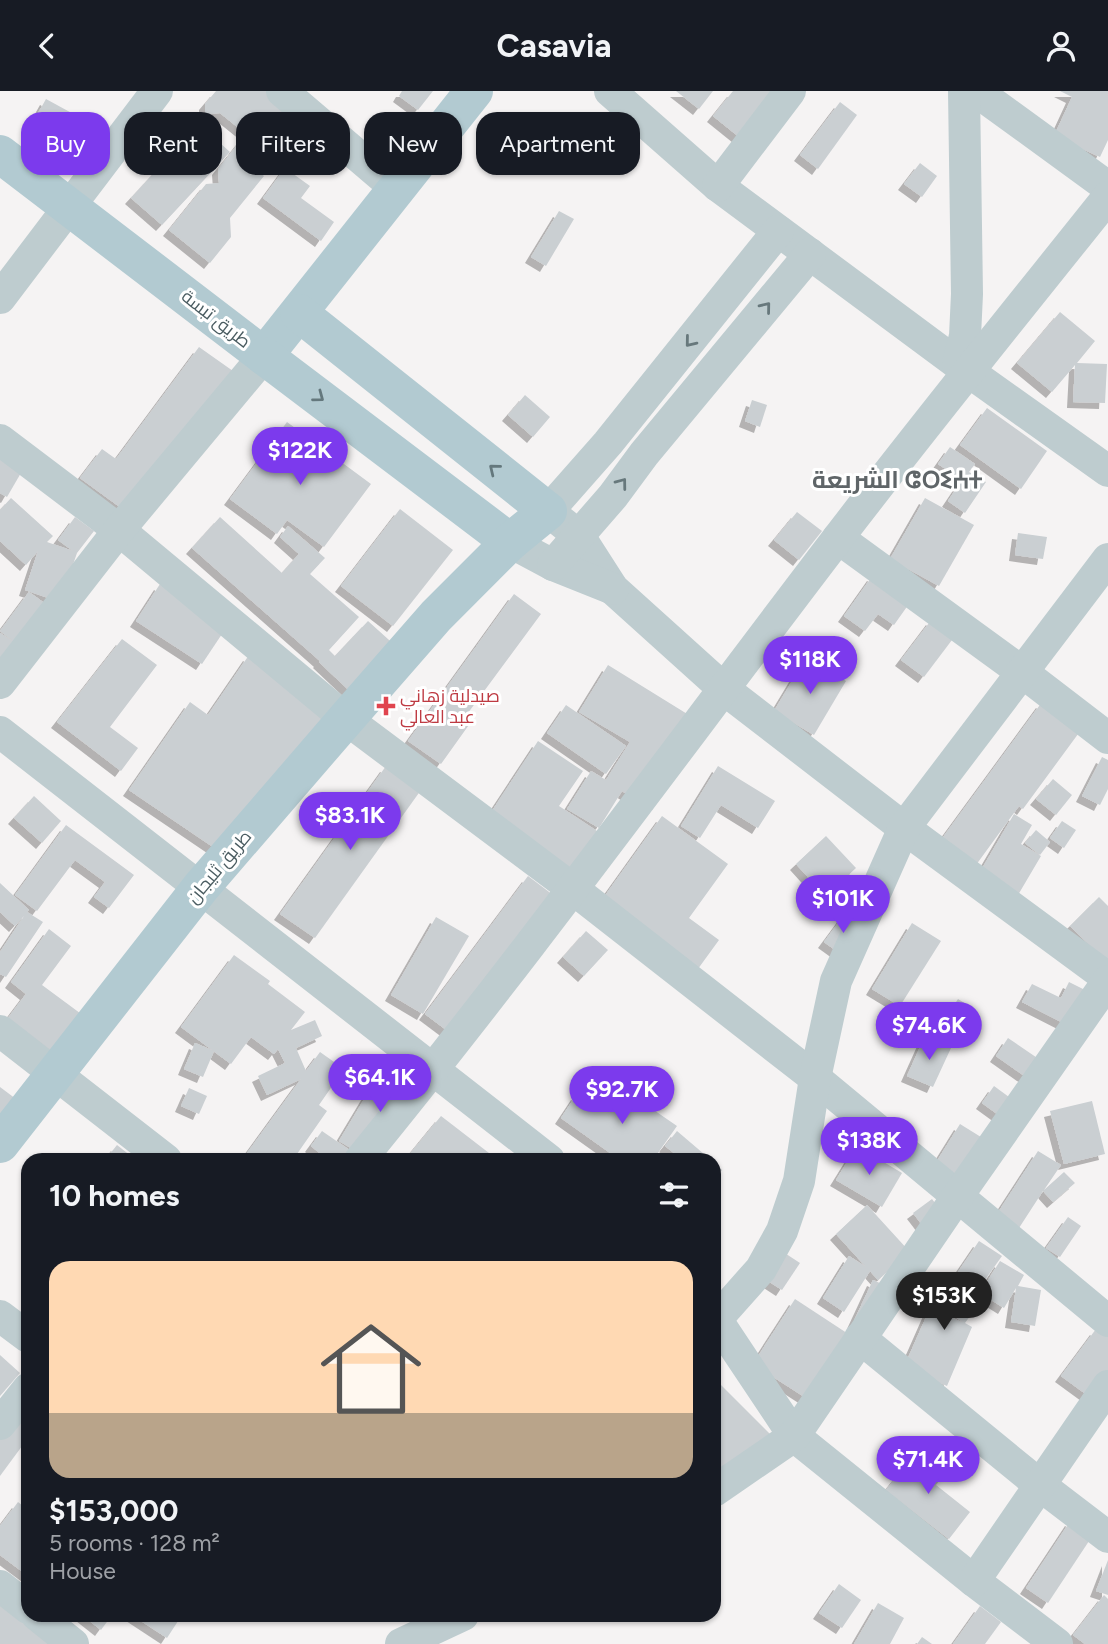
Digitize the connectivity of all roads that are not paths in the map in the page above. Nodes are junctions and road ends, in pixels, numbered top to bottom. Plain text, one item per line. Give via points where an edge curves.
1 (157, 91) edge
2 (282, 91) edge
3 (474, 91) edge
4 (610, 91) edge
5 (790, 91) edge
6 (964, 91) edge
7 (976, 91) edge
8 (0, 154) edge
9 (718, 186) junction
10 (1108, 187) edge
11 (398, 190) junction
12 (1108, 198) edge
13 (70, 206) junction
14 (778, 231) junction
15 (810, 254) junction
16 (0, 298) edge
17 (299, 313) junction
18 (264, 356) junction
19 (964, 367) junction
20 (0, 440) edge
21 (1108, 471) edge
22 (548, 511) junction
23 (119, 530) junction
24 (579, 536) junction
25 (838, 538) junction
26 (510, 542) junction
27 (1108, 559) edge
28 (553, 565) junction
29 (613, 589) junction
30 (1022, 672) junction
31 (0, 683) edge
32 (725, 690) junction
33 (346, 719) junction
34 (0, 732) edge
35 (1108, 738) edge
36 (904, 828) junction
37 (201, 887) junction
38 (573, 889) junction
39 (1108, 979) edge
40 (0, 1031) edge
41 (434, 1070) junction
42 (56, 1072) junction
43 (815, 1078) junction
44 (0, 1145) edge
45 (157, 1153) edge
46 (366, 1153) edge
47 (539, 1153) edge
48 (957, 1197) junction
49 (721, 1312) edge
50 (0, 1316) edge
51 (1108, 1321) edge
52 (721, 1328) edge
53 (21, 1332) edge
54 (860, 1338) junction
55 (1108, 1386) edge
56 (21, 1398) edge
57 (0, 1424) edge
58 (794, 1436) junction
59 (721, 1486) edge
60 (1041, 1486) junction
61 (1108, 1537) edge
62 (974, 1581) junction
63 (0, 1586) edge
64 (21, 1602) edge
65 (46, 1622) edge
66 (448, 1622) edge
67 (73, 1644) edge
68 (401, 1644) edge
69 (1057, 1644) edge

1 - 13 street
2 - 11 street
3 - 11 main road, طريق تبسة
4 - 9 street
5 - 9 street
6 - 19 street
7 - 10 street
8 - 13 main road, طريق تبسة
9 - 14 street
11 - 17 main road, طريق تبسة
12 - 19 street
13 - 16 street
13 - 18 main road, طريق تبسة
14 - 15 street
14 -> 22 street
15 - 19 street
24 -> 15 street
17 - 18 main road, طريق تبسة
22 -> 17 main road
18 - 23 street
18 -> 26 main road
19 - 21 street
19 - 25 street
20 - 23 street
22 - 24 street
22 - 26 main road, طريق ثليجان
23 - 31 street
23 - 33 street
24 - 28 street
24 - 29 street
25 - 30 street
25 - 32 street
26 - 28 street
26 - 33 main road, طريق ثليجان via 436,616
27 - 30 street
28 - 29 street
29 - 32 street
30 - 35 street
30 - 36 street
32 - 36 street
32 - 38 street
33 - 37 main road, طريق ثليجان
33 - 38 street
34 - 37 street
36 - 39 street
36 - 43 street via 836,981
37 - 41 street
37 - 42 main road, طريق ثليجان
38 - 41 street
38 - 43 street
39 - 48 street
40 - 42 street
41 - 46 street
41 - 47 street
42 - 44 main road, طريق ثليجان
42 - 45 street
43 - 48 street
43 - 49 street via 799,1181 782,1231 761,1269
48 - 51 street
48 - 54 street
50 - 53 street
52 - 58 street
54 - 58 street
54 - 60 street
55 - 60 street
56 - 57 street
58 - 59 street
58 - 62 street
60 - 61 street
60 - 62 street
62 - 69 street
63 - 64 street
65 - 67 street
66 - 68 street

